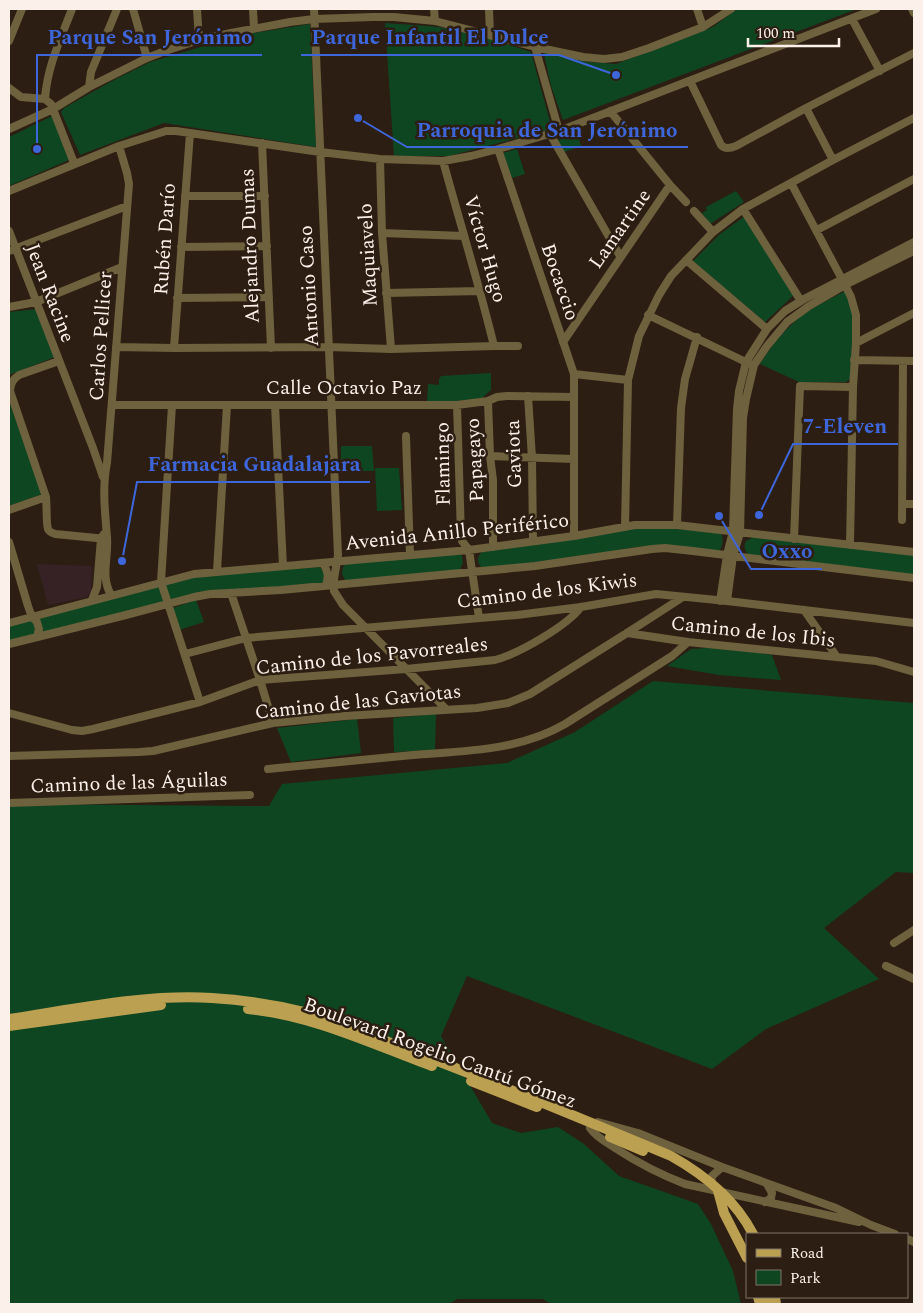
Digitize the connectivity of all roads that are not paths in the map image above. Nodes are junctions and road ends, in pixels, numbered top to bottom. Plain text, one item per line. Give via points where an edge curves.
1 (22, 9) edge
2 (72, 9) edge
3 (117, 9) edge
4 (133, 9) edge
5 (197, 9) edge
6 (253, 9) edge
7 (314, 9) edge
8 (373, 9) edge
9 (434, 9) edge
10 (489, 9) edge
11 (697, 9) edge
12 (731, 9) edge
13 (876, 9) edge
14 (912, 9) edge
15 (914, 13) edge
16 (373, 17) junction
17 (852, 19) junction
18 (314, 20) junction
19 (435, 22) junction
20 (254, 28) junction
21 (703, 28) junction
22 (490, 35) junction
23 (199, 40) junction
24 (9, 41) edge
25 (535, 47) junction
26 (914, 53) edge
27 (147, 58) junction
28 (880, 71) junction
29 (690, 81) junction
30 (89, 87) junction
31 (9, 88) edge
32 (45, 99) junction
33 (806, 108) junction
34 (53, 109) junction
35 (610, 111) junction
36 (914, 118) edge
37 (9, 130) edge
38 (559, 131) junction
39 (190, 132) junction
40 (550, 134) junction
41 (262, 143) junction
42 (119, 146) junction
43 (498, 149) junction
44 (320, 152) junction
45 (380, 159) junction
46 (833, 160) junction
47 (443, 161) junction
48 (74, 163) junction
49 (914, 179) edge
50 (791, 183) junction
51 (670, 185) junction
52 (9, 190) edge
53 (185, 196) junction
54 (265, 196) junction
55 (686, 202) dead end
56 (127, 206) junction
57 (743, 209) junction
58 (694, 211) dead end
59 (817, 230) junction
60 (9, 231) edge
61 (713, 232) junction
62 (382, 233) junction
63 (464, 236) junction
64 (914, 242) edge
65 (267, 246) junction
66 (181, 247) junction
67 (12, 250) edge
68 (914, 251) edge
69 (620, 256) junction
70 (686, 260) junction
71 (122, 267) junction
72 (843, 282) junction
73 (480, 290) junction
74 (386, 293) junction
75 (269, 297) junction
76 (177, 298) junction
77 (801, 300) junction
78 (36, 302) junction
79 (9, 307) edge
80 (914, 313) edge
81 (648, 315) junction
82 (767, 329) junction
83 (697, 337) junction
84 (563, 342) junction
85 (856, 343) junction
86 (494, 346) junction
87 (518, 346) dead end
88 (116, 347) junction
89 (328, 347) junction
90 (174, 348) junction
91 (271, 348) junction
92 (391, 349) junction
93 (854, 360) junction
94 (59, 361) junction
95 (903, 361) junction
96 (914, 361) edge
97 (746, 362) junction
98 (754, 366) junction
99 (574, 374) junction
100 (628, 380) junction
101 (853, 387) junction
102 (528, 396) junction
103 (574, 397) junction
104 (488, 401) junction
105 (112, 404) junction
106 (172, 404) junction
107 (331, 404) junction
108 (227, 405) junction
109 (275, 405) junction
110 (457, 405) junction
111 (406, 436) dead end
112 (109, 445) junction
113 (93, 448) junction
114 (490, 456) junction
115 (532, 458) junction
116 (574, 459) junction
117 (104, 479) junction
118 (46, 497) junction
119 (902, 504) junction
120 (914, 504) edge
121 (9, 510) edge
122 (902, 520) dead end
123 (677, 525) junction
124 (624, 526) junction
125 (736, 532) junction
126 (574, 536) junction
127 (104, 538) junction
128 (794, 539) junction
129 (533, 541) junction
130 (9, 542) edge
131 (850, 545) junction
132 (493, 547) junction
133 (478, 549) junction
134 (466, 550) junction
135 (914, 552) edge
136 (410, 555) junction
137 (728, 555) junction
138 (743, 558) junction
139 (11, 559) edge
140 (339, 561) junction
141 (323, 563) junction
142 (283, 566) junction
143 (217, 571) junction
144 (476, 571) junction
145 (463, 572) junction
146 (914, 578) edge
147 (161, 582) junction
148 (344, 584) junction
149 (330, 585) junction
150 (230, 593) junction
151 (110, 595) junction
152 (683, 597) junction
153 (92, 600) junction
154 (724, 601) junction
155 (168, 603) junction
156 (581, 607) junction
157 (804, 610) junction
158 (42, 614) junction
159 (32, 616) junction
160 (479, 618) junction
161 (9, 623) edge
162 (914, 623) edge
163 (365, 628) junction
164 (627, 634) junction
165 (48, 635) junction
166 (37, 638) junction
167 (246, 638) junction
168 (688, 642) junction
169 (9, 644) edge
170 (184, 654) junction
171 (837, 657) junction
172 (406, 669) junction
173 (914, 672) edge
174 (260, 680) junction
175 (200, 702) junction
176 (446, 709) junction
177 (9, 713) edge
178 (274, 723) junction
179 (9, 756) edge
180 (268, 769) dead end
181 (250, 795) dead end
182 (9, 803) edge
183 (914, 930) edge
184 (894, 943) dead end
185 (886, 966) dead end
186 (914, 980) edge
187 (9, 1019) edge
188 (9, 1026) edge
189 (588, 1124) junction
190 (629, 1141) junction
191 (722, 1167) junction
192 (766, 1183) junction
193 (716, 1190) junction
194 (765, 1202) junction
195 (871, 1225) junction
196 (752, 1233) edge
197 (892, 1233) edge
198 (746, 1235) edge
199 (746, 1256) edge

1 - 24 street
2 - 32 street via 53,59
3 - 30 street via 91,72
4 - 27 street
5 - 23 street
6 - 20 street
7 - 18 street, Antonio Caso
8 - 16 street
9 - 19 street
10 - 22 street
11 - 21 street
12 - 21 street
13 - 17 street
14 - 15 street
16 - 18 street
16 - 19 street
17 - 28 street
17 - 29 street
18 - 20 street
18 - 44 street, Antonio Caso
19 - 22 street
20 - 23 street
21 - 25 street via 622,57 583,57
22 - 25 street
23 - 27 street
25 - 38 street
26 - 28 street
27 - 30 street
28 - 33 street
29 - 33 street via 718,141 726,148 736,146
29 - 35 street
30 - 34 street
31 - 32 street via 21,97
32 - 34 street
33 - 46 street
34 - 37 street
34 - 48 street
35 - 38 street
35 - 51 street
36 - 46 street
38 - 40 street
39 - 41 street
39 - 42 street via 166,132
39 - 53 street, Rubén Darío
40 - 43 street
40 - 69 street
41 - 44 street
41 - 54 street, Alejandro Dumas
42 - 48 street
42 - 56 street, Carlos Pellicer via 129,184
43 - 47 street
43 - 84 street, Bocaccio
44 - 45 street
44 - 89 street, Antonio Caso
45 - 47 street
45 - 62 street, Maquiavelo
46 - 50 street
47 - 63 street, Víctor Hugo
48 - 52 street
49 - 59 street
50 - 57 street
50 - 59 street
51 - 55 street
51 - 69 street, Lamartine
53 - 54 street
53 - 66 street, Rubén Darío
54 - 65 street, Alejandro Dumas
56 - 67 street
56 - 71 street, Carlos Pellicer
57 - 61 street
57 - 77 street
58 - 61 street
59 - 72 street
60 - 67 street, Jean Racine
61 - 70 street
62 - 63 street
62 - 74 street, Maquiavelo
63 - 73 street, Víctor Hugo
64 - 72 street
65 - 66 street
65 - 75 street, Alejandro Dumas
66 - 76 street, Rubén Darío
67 - 78 street, Jean Racine
68 - 72 street
69 - 84 street, Lamartine
70 - 81 street via 671,276
70 - 82 street
71 - 78 street
71 - 88 street, Carlos Pellicer
72 - 77 street
72 - 85 street via 856,315
72 - 98 street via 787,322
73 - 74 street
73 - 86 street, Víctor Hugo
74 - 92 street, Maquiavelo
75 - 76 street
75 - 91 street, Alejandro Dumas
76 - 90 street, Rubén Darío
77 - 82 street
78 - 79 street
78 - 94 street, Jean Racine
80 - 85 street
81 - 83 street
81 - 100 street
82 - 97 street
83 - 97 street
83 - 123 street via 681,408
84 - 99 street, Bocaccio
85 - 93 street
86 - 87 street
86 - 92 street
88 - 90 street
88 - 105 street, Carlos Pellicer
89 - 91 street
89 - 92 street
89 - 107 street, Antonio Caso
90 - 91 street
93 - 95 street
93 - 101 street
94 - 113 street, Jean Racine
94 - 118 street via 19,375 13,379 10,391
95 - 96 street
95 - 119 street
97 - 98 street
97 - 125 street via 737,409
98 - 125 street via 746,399
99 - 100 street
99 - 103 street, Bocaccio
100 - 124 street
101 - 128 street via 800,386
101 - 131 street
102 - 103 street, Calle Octavio Paz
102 - 104 street, Calle Octavio Paz via 502,396
102 - 115 street, Gaviota
103 - 116 street, Bocaccio
104 - 110 street, Calle Octavio Paz
104 - 114 street, Papagayo
105 - 106 street, Calle Octavio Paz
105 - 112 street, Carlos Pellicer
106 - 108 street, Calle Octavio Paz
106 - 147 street
107 - 109 street, Calle Octavio Paz
107 - 110 street, Calle Octavio Paz
107 - 140 street, Antonio Caso
108 - 109 street, Calle Octavio Paz
108 - 143 street
109 - 142 street
110 - 134 street, Flamingo via 461,536
111 - 136 street
112 - 113 street
112 - 117 street, Carlos Pellicer
113 - 117 street, Jean Racine
114 - 115 street
114 - 132 street, Papagayo via 494,480
115 - 116 street
115 - 129 street, Gaviota
116 - 126 street, Bocaccio
117 - 127 street, Carlos Pellicer
118 - 121 street
118 - 127 street via 47,525 51,532
119 - 120 street
119 - 122 street
123 - 124 street, Avenida Anillo Periférico
123 - 125 street, Avenida Anillo Periférico
124 - 126 street, Avenida Anillo Periférico
125 - 128 street, Avenida Anillo Periférico
125 - 137 street
125 - 137 street via 726,544
125 - 138 street
126 - 129 street, Avenida Anillo Periférico
127 - 151 street, Carlos Pellicer via 105,577
127 - 153 street, Carlos Pellicer via 97,588
128 - 131 street, Avenida Anillo Periférico
129 - 132 street, Avenida Anillo Periférico
130 - 139 street
131 - 135 street, Avenida Anillo Periférico
132 - 133 street, Avenida Anillo Periférico
133 - 134 street, Avenida Anillo Periférico
133 - 144 street via 474,560
134 - 136 street, Avenida Anillo Periférico
134 - 144 street
134 - 145 street
136 - 140 street, Avenida Anillo Periférico
137 - 138 street, Avenida Anillo Periférico
137 - 144 street, Avenida Anillo Periférico via 665,548
137 - 154 street
138 - 146 street, Avenida Anillo Periférico
139 - 159 street
140 - 141 street, Avenida Anillo Periférico
140 - 148 street via 339,573
140 - 149 street
141 - 142 street, Avenida Anillo Periférico
141 - 149 street
142 - 143 street, Avenida Anillo Periférico
143 - 147 street, Avenida Anillo Periférico
144 - 145 street, Avenida Anillo Periférico
144 - 160 street
145 - 148 street, Avenida Anillo Periférico
147 - 151 street, Avenida Anillo Periférico
147 - 155 street
148 - 149 street, Avenida Anillo Periférico
149 - 150 street, Avenida Anillo Periférico
149 - 163 street
150 - 155 street, Avenida Anillo Periférico
150 - 167 street
151 - 153 street, Avenida Anillo Periférico
152 - 154 street, Camino de los Kiwis
152 - 156 street, Camino de los Kiwis via 656,594
152 - 164 street, Camino de las Gaviotas
153 - 158 street, Avenida Anillo Periférico
154 - 157 street, Camino de los Kiwis
155 - 165 street, Avenida Anillo Periférico
155 - 170 street
156 - 160 street, Camino de los Kiwis
156 - 172 street, Camino de los Pavorreales via 560,626 506,657
157 - 162 street, Camino de los Kiwis
157 - 171 street
158 - 159 street, Avenida Anillo Periférico
158 - 165 street via 41,622
159 - 161 street, Avenida Anillo Periférico
159 - 166 street via 39,629
160 - 163 street, Camino de los Kiwis
163 - 167 street, Camino de los Kiwis
163 - 172 street
164 - 168 street, Camino de los Ibis
164 - 176 street, Camino de las Gaviotas via 518,700 477,708
165 - 166 street, Avenida Anillo Periférico
166 - 169 street, Avenida Anillo Periférico
167 - 170 street, Camino de los Kiwis
167 - 174 street
168 - 171 street, Camino de los Ibis
168 - 180 street via 672,656 560,727 523,742 484,749
170 - 175 street
171 - 173 street, Camino de los Ibis via 876,662
172 - 174 street, Camino de los Pavorreales
172 - 176 street
174 - 175 street, Camino de los Pavorreales
174 - 178 street
175 - 177 street, Camino de los Pavorreales via 82,731
176 - 178 street, Camino de las Gaviotas
178 - 179 street, Camino de las Gaviotas via 153,751
181 - 182 street, Camino de las Águilas
183 - 184 street
185 - 186 street
187 - 189 main road, Boulevard Rogelio Cantú Gómez via 144,999 203,998 267,1004 309,1013 348,1027 519,1092
188 - 189 main road, Boulevard Rogelio Cantú Gómez via 153,1005 206,1004 254,1009 335,1030
189 - 190 main road, Boulevard Rogelio Cantú Gómez
189 - 191 street, Boulevard Rogelio Cantú Gómez via 612,1125 638,1133
189 - 193 street, Boulevard Rogelio Cantú Gómez via 599,1137 651,1170 685,1184
190 - 196 main road, Boulevard Rogelio Cantú Gómez via 671,1156 695,1169 728,1197
190 - 198 main road, Boulevard Rogelio Cantú Gómez via 700,1181 717,1195
191 - 192 street, Boulevard Rogelio Cantú Gómez
191 - 193 street via 711,1179 711,1186
192 - 194 street via 772,1193
192 - 195 street, Boulevard Rogelio Cantú Gómez via 836,1208
193 - 194 street, Boulevard Rogelio Cantú Gómez
193 - 199 main road
194 - 195 street, Boulevard Rogelio Cantú Gómez
195 - 197 street, Boulevard Rogelio Cantú Gómez

